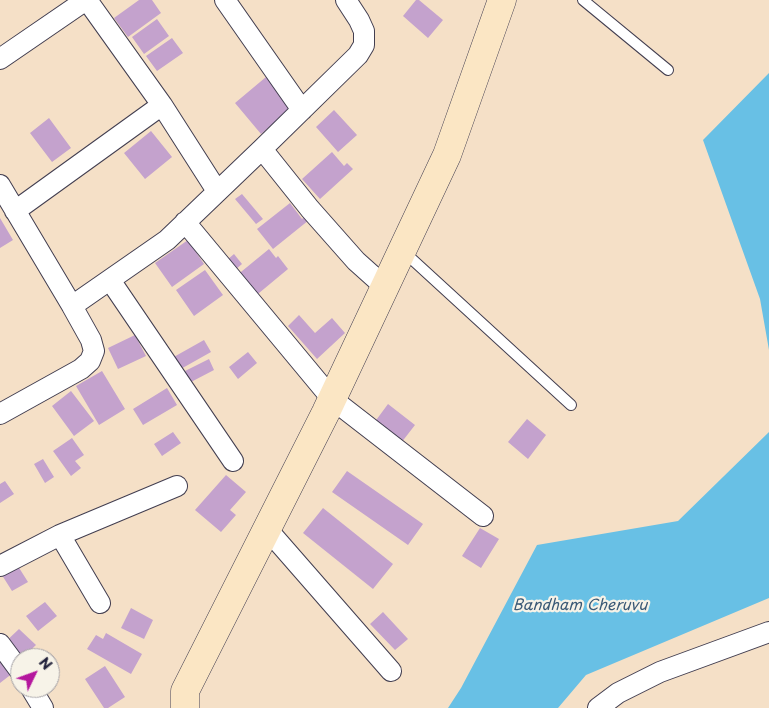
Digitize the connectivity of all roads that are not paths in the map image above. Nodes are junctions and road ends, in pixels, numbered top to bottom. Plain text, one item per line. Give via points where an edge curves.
1 (86, 0) edge
2 (225, 0) edge
3 (346, 0) edge
4 (502, 0) edge
5 (583, 0) edge
6 (0, 59) edge
7 (668, 70) dead end
8 (162, 105) junction
9 (302, 110) junction
10 (262, 149) junction
11 (0, 185) edge
12 (217, 191) junction
13 (15, 211) junction
14 (184, 222) junction
15 (402, 251) junction
16 (110, 280) junction
17 (385, 287) junction
18 (72, 306) junction
19 (332, 399) junction
20 (570, 405) dead end
21 (0, 414) edge
22 (233, 461) dead end
23 (177, 486) dead end
24 (483, 516) dead end
25 (267, 529) junction
26 (60, 535) junction
27 (0, 566) edge
28 (100, 603) dead end
29 (769, 632) edge
30 (0, 644) edge
31 (10, 658) edge
32 (391, 671) dead end
33 (184, 708) edge
34 (598, 708) edge

1 - 6 street
1 - 8 street
2 - 9 street
3 - 9 street via 364,31 364,45 358,55
4 - 15 street via 447,155
5 - 7 lane
8 - 12 street
8 - 13 street
9 - 10 street
10 - 12 street
10 - 17 street via 349,253
11 - 13 street
12 - 14 street
13 - 18 street
14 - 16 street via 167,240
14 - 19 street
15 - 17 street
15 - 20 lane
16 - 18 street
16 - 22 street
17 - 19 street
18 - 21 street via 91,340 94,351 90,361
19 - 24 street
19 - 25 street
23 - 26 street
25 - 32 street
25 - 33 street via 185,691
26 - 27 street
26 - 28 street
29 - 34 street via 660,672 618,693
30 - 31 street

